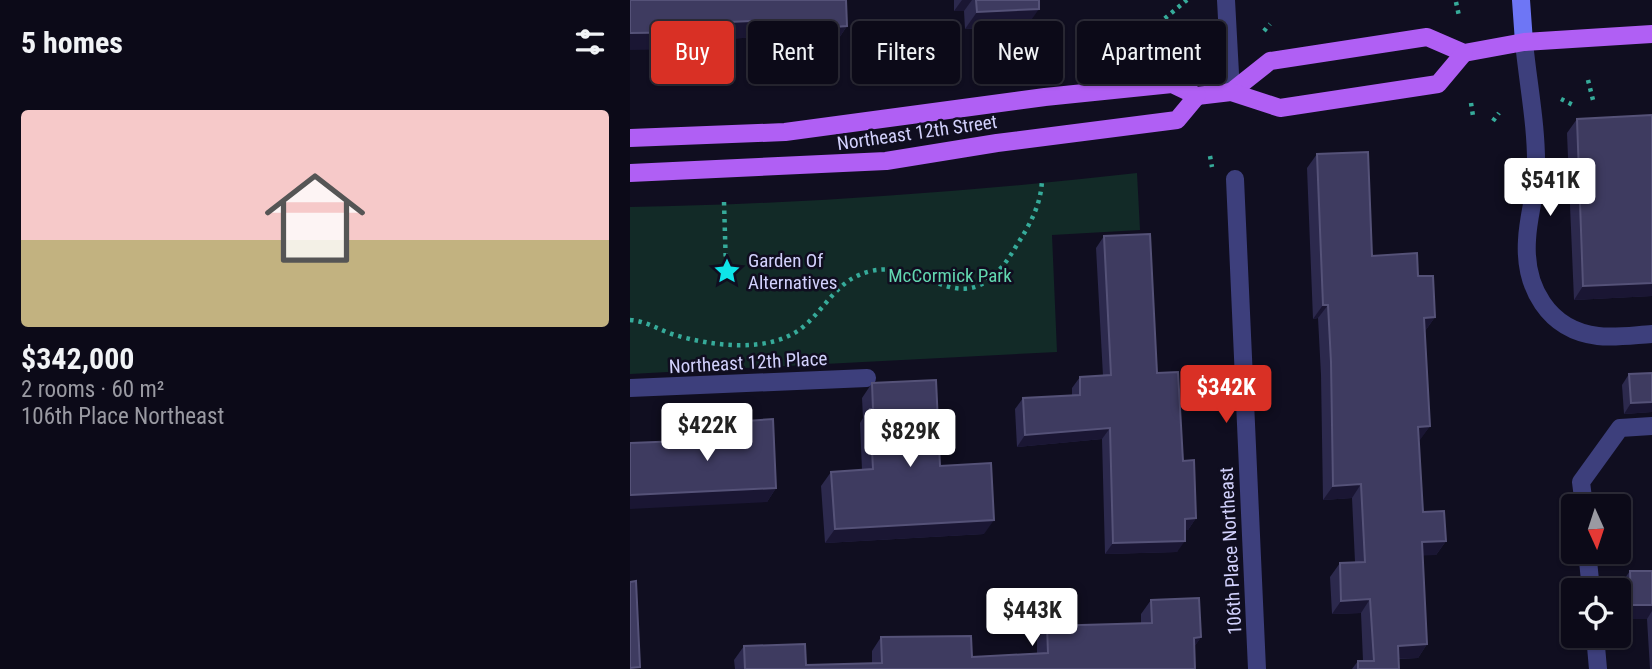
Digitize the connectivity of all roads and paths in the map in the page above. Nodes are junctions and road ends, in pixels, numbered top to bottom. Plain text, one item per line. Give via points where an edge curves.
1 (1187, 0) edge
2 (1226, 0) edge
3 (1521, 0) edge
4 (1456, 2) dead end
5 (1459, 16) dead end
6 (1162, 21) edge
7 (1270, 24) dead end
8 (1264, 31) dead end
9 (1652, 34) edge
10 (1524, 42) junction
11 (1464, 53) junction
12 (1588, 80) dead end
13 (1231, 92) junction
14 (1197, 96) junction
15 (1561, 99) dead end
16 (1471, 103) dead end
17 (1594, 104) dead end
18 (1573, 105) dead end
19 (1499, 113) dead end
20 (1473, 116) dead end
21 (1493, 121) dead end
22 (630, 138) edge
23 (630, 173) edge
24 (1235, 179) dead end
25 (1042, 180) dead end
26 (724, 202) dead end
27 (726, 268) dead end
28 (630, 320) edge
29 (1652, 334) edge
30 (867, 378) dead end
31 (630, 388) edge
32 (1652, 426) edge
33 (1582, 494) edge
34 (1596, 648) edge
35 (1257, 669) edge
36 (1598, 669) edge

1 - 6 path
2 - 13 street
3 - 10 street
4 - 5 path
7 - 8 path
9 - 10 main road
10 - 11 main road
10 - 29 street via 1536,172 1527,240 1535,296 1552,316 1573,330 1599,336
11 - 13 main road via 1427,37 1270,61
11 - 13 main road, Northeast 12th Street via 1437,84 1280,108
12 - 17 path
13 - 14 main road, Northeast 12th Street
14 - 22 main road, Northeast 12th Street via 1172,84 785,132
14 - 23 main road, Northeast 12th Street via 1177,120 886,161
15 - 18 path
16 - 20 path
19 - 21 path
24 - 35 street, 106th Place Northeast
25 - 28 path via 1031,222 1003,269 978,286 956,288 900,271 859,274 837,288 803,327 781,339 751,344 712,344
26 - 27 path
30 - 31 street, Northeast 12th Place
32 - 33 street via 1620,428 1581,482
34 - 36 street

